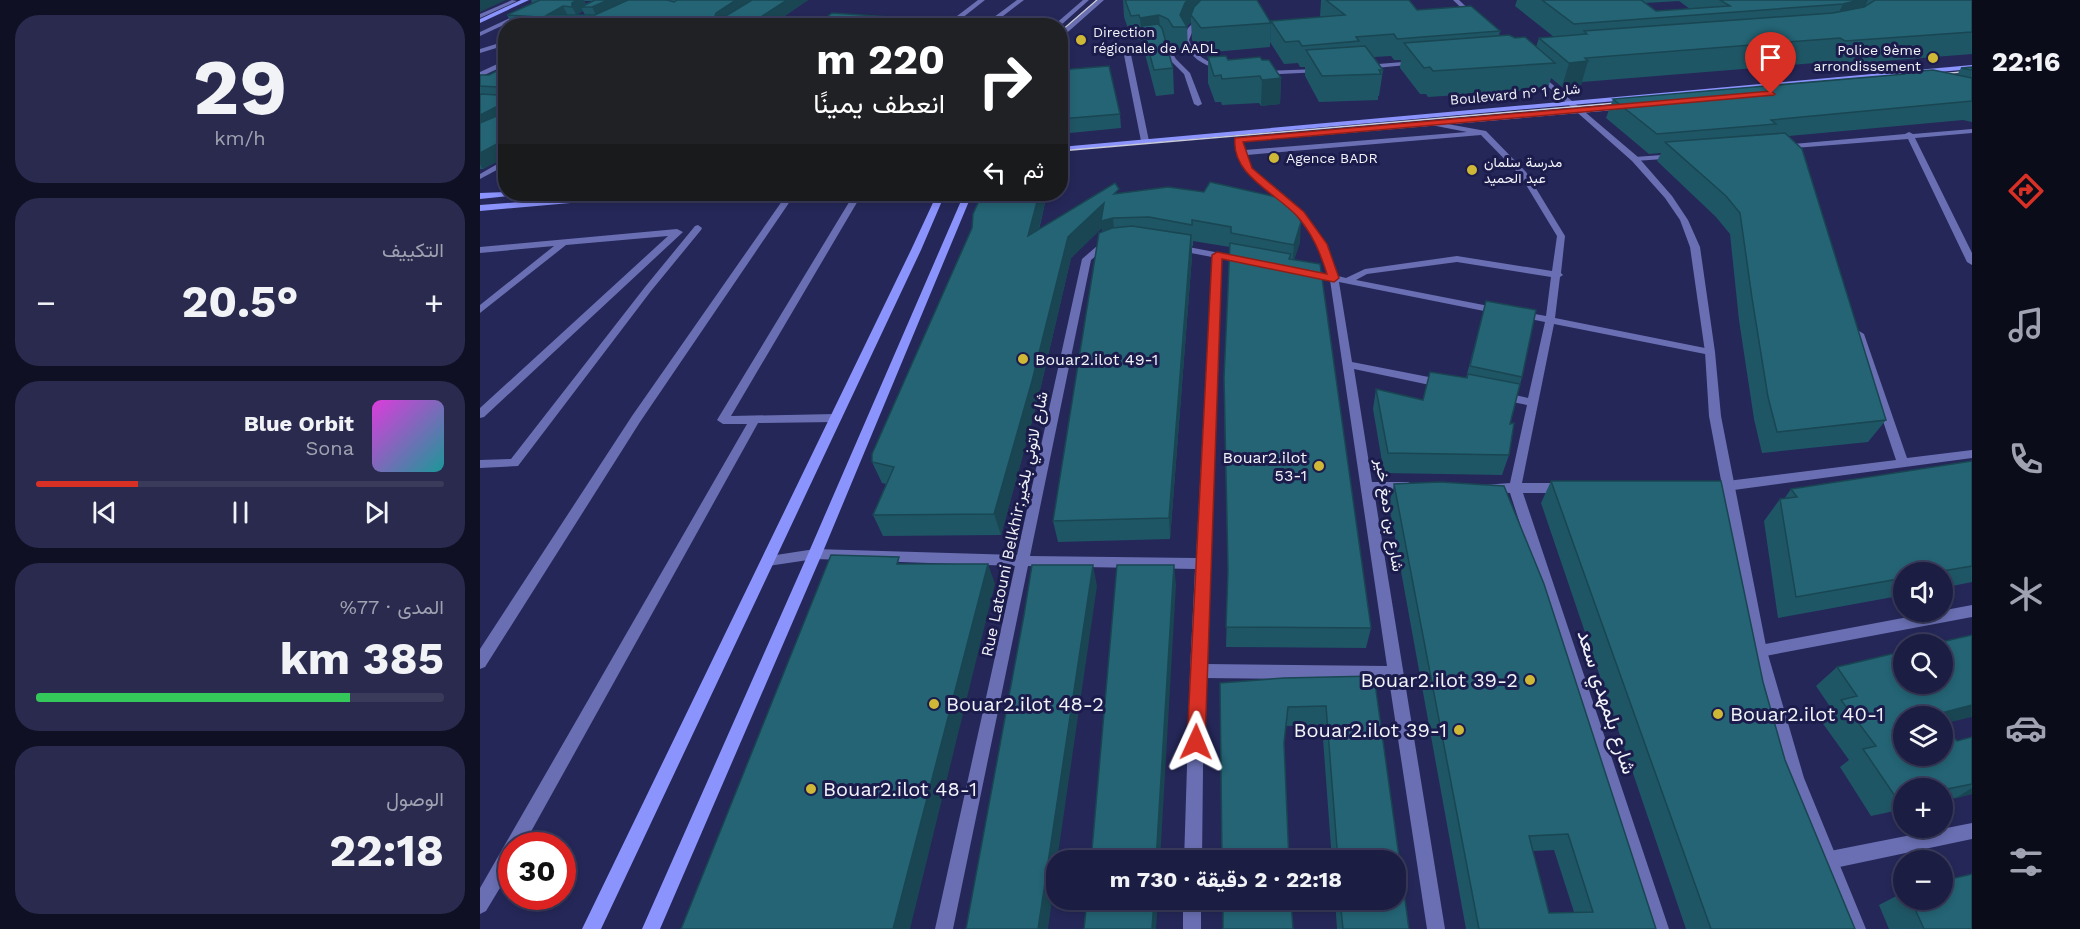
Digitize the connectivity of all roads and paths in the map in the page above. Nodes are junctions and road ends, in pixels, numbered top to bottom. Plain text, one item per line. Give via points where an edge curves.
1 (526, 0) edge
2 (982, 0) edge
3 (1021, 0) edge
4 (1086, 0) edge
5 (1101, 0) edge
6 (1220, 0) edge
7 (1456, 0) edge
8 (514, 1) edge
9 (529, 11) edge
10 (480, 16) edge
11 (514, 18) edge
12 (958, 18) edge
13 (996, 18) edge
14 (1065, 18) edge
15 (480, 21) edge
16 (498, 26) edge
17 (1484, 26) edge
18 (1068, 30) edge
19 (480, 34) edge
20 (498, 45) edge
21 (480, 51) edge
22 (1427, 62) edge
23 (498, 66) edge
24 (1212, 66) junction
25 (1972, 67) edge
26 (1361, 68) edge
27 (1531, 68) edge
28 (1230, 69) edge
29 (1328, 70) edge
30 (1187, 73) junction
31 (1257, 73) edge
32 (480, 75) edge
33 (1972, 76) edge
34 (1962, 77) edge
35 (1806, 91) edge
36 (1198, 104) dead end
37 (1574, 107) junction
38 (1434, 123) junction
39 (1972, 131) edge
40 (1483, 134) junction
41 (1909, 134) junction
42 (1238, 140) junction
43 (1145, 141) junction
44 (1789, 146) junction
45 (1777, 147) edge
46 (1068, 148) edge
47 (1243, 153) junction
48 (1068, 155) edge
49 (1682, 155) edge
50 (1797, 156) edge
51 (1635, 159) junction
52 (498, 166) edge
53 (480, 177) edge
54 (498, 195) edge
55 (480, 196) edge
56 (565, 201) edge
57 (786, 201) edge
58 (854, 201) edge
59 (937, 201) edge
60 (965, 201) edge
61 (480, 208) edge
62 (677, 232) junction
63 (1961, 240) junction
64 (1122, 242) edge
65 (1972, 242) edge
66 (562, 244) junction
67 (1162, 245) edge
68 (480, 250) edge
69 (1217, 255) junction
70 (1252, 262) edge
71 (1972, 262) edge
72 (1299, 272) edge
73 (1558, 275) junction
74 (1341, 280) junction
75 (480, 310) edge
76 (1550, 320) junction
77 (1854, 321) edge
78 (1710, 352) junction
79 (1347, 364) junction
80 (1452, 386) edge
81 (1486, 393) edge
82 (1533, 403) junction
83 (480, 414) edge
84 (835, 418) junction
85 (754, 421) junction
86 (1972, 454) edge
87 (480, 464) edge
88 (1903, 464) junction
89 (1367, 486) junction
90 (1424, 487) edge
91 (1706, 487) edge
92 (1730, 487) junction
93 (1469, 488) edge
94 (1515, 488) junction
95 (1575, 488) edge
96 (815, 554) junction
97 (768, 561) junction
98 (1023, 561) junction
99 (1202, 564) junction
100 (1972, 611) edge
101 (1760, 651) junction
102 (480, 662) edge
103 (1197, 671) junction
104 (1396, 673) junction
105 (1972, 831) edge
106 (522, 832) edge
107 (1193, 850) edge
108 (1830, 860) junction
109 (498, 874) edge
110 (480, 905) edge
111 (1192, 910) edge
112 (591, 929) edge
113 (651, 929) edge
114 (944, 929) edge
115 (1192, 929) edge
116 (1436, 929) edge
117 (1660, 929) edge
118 (1857, 929) edge

1 - 15 main road
2 - 12 street
3 - 13 street
4 - 14 street
5 - 18 street
6 - 24 street via 1191,29 1186,40 1189,51
7 - 17 street
8 - 10 street
9 - 11 street
16 - 19 street
20 - 21 street
22 - 26 street
23 - 32 street
24 - 28 street
24 - 30 street
25 - 37 main road, Boulevard n° شارع 1
27 - 37 street
29 - 31 street
30 - 36 street
30 - 43 street via 1161,44 1126,50
33 - 34 main road
35 - 37 main road, Boulevard n° شارع 1
37 - 38 main road, Boulevard n° شارع 1
37 - 43 main road, Boulevard n° شارع 1
37 - 51 street
38 - 40 street
38 - 42 main road, Boulevard n° شارع 1
39 - 41 street
40 - 47 street
40 - 73 street via 1523,174 1561,236
41 - 44 street
41 - 63 street
42 - 47 street, شارع بن دمغ خير
42 - 48 main road, Boulevard n° شارع 1
43 - 46 main road, Boulevard n° شارع 1
44 - 45 street
44 - 50 street
47 - 74 street, شارع بن دمغ خير via 1248,169 1300,214
49 - 51 street
51 - 78 street via 1668,196 1695,247
52 - 53 street
54 - 55 main road
56 - 61 main road
57 - 102 street via 636,419
58 - 85 street via 723,420
59 - 84 main road
60 - 96 main road
62 - 66 street
62 - 83 street
62 - 87 street via 698,228 514,463
63 - 65 street
63 - 71 street
64 - 98 street, Rue Latouni Belkhir;شارع لاتوني بلخير via 1100,248 1087,259
66 - 68 street
66 - 75 street
67 - 69 street
69 - 70 street
69 - 99 street
72 - 74 street
73 - 74 street via 1457,259 1365,272
73 - 76 street
74 - 76 street
74 - 79 street, شارع بن دمغ خير
76 - 78 street
76 - 82 street
77 - 88 street
78 - 92 street via 1715,416
79 - 80 street
79 - 89 street, شارع بن دمغ خير
81 - 82 street
82 - 94 street
84 - 85 street
84 - 97 main road
85 - 106 street
86 - 88 street
88 - 92 street
89 - 90 street
89 - 104 street, شارع بن دمغ خير
91 - 92 street
92 - 101 street
93 - 94 street
94 - 95 street
94 - 117 street, شارع بلمهدي سعد
96 - 97 street
96 - 98 street
96 - 113 main road
97 - 112 main road
98 - 99 street
98 - 114 street, Rue Latouni Belkhir;شارع لاتوني بلخير
99 - 103 street
100 - 101 street
101 - 108 street via 1796,778
103 - 104 street
103 - 107 street
104 - 116 street, شارع بن دمغ خير
105 - 108 street
108 - 118 street
109 - 110 street
111 - 115 street

